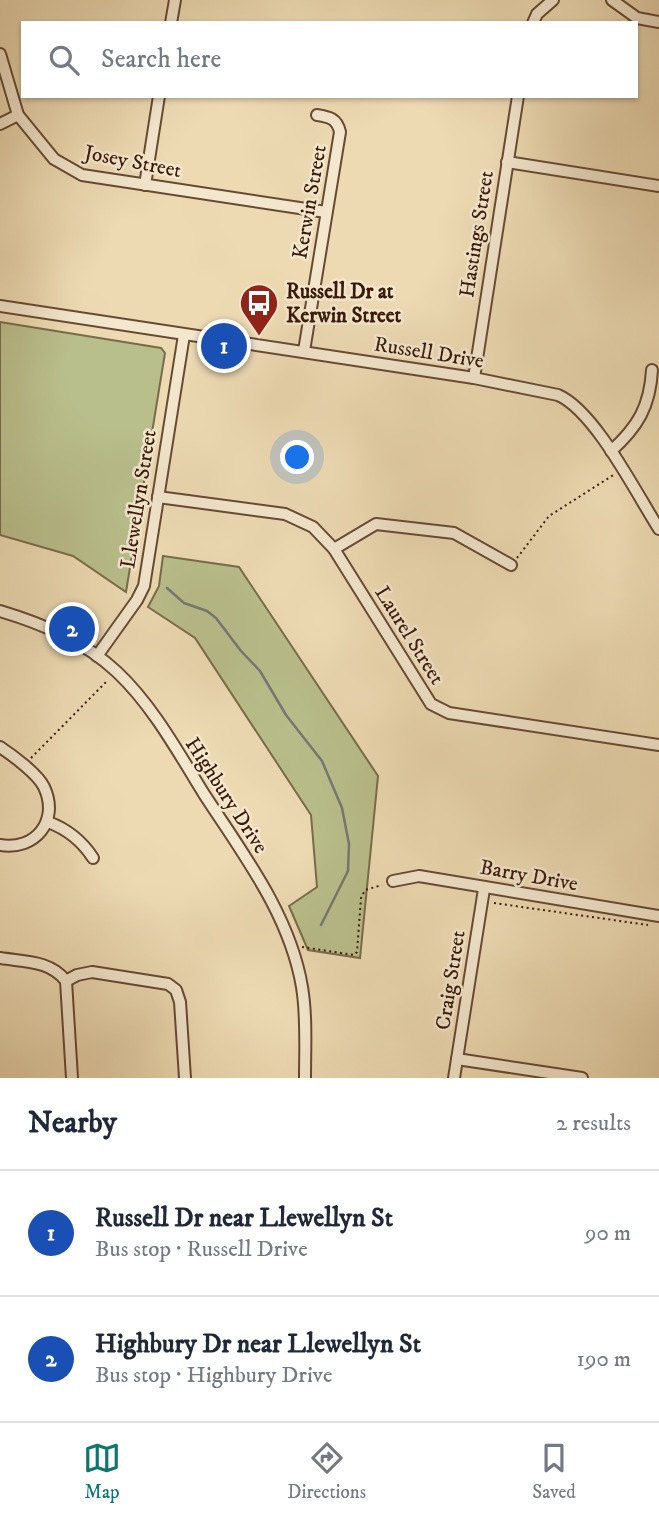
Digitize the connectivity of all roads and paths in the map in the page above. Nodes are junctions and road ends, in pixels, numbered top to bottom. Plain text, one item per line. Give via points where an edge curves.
1 (175, 0) edge
2 (553, 0) edge
3 (612, 0) edge
4 (171, 21) edge
5 (534, 21) edge
6 (659, 22) edge
7 (0, 54) edge
8 (159, 98) edge
9 (518, 98) edge
10 (317, 114) dead end
11 (18, 115) junction
12 (0, 124) edge
13 (507, 162) junction
14 (145, 186) junction
15 (659, 186) edge
16 (326, 212) junction
17 (0, 306) edge
18 (184, 335) junction
19 (304, 351) junction
20 (652, 370) dead end
21 (474, 378) junction
22 (611, 452) junction
23 (621, 469) junction
24 (158, 497) junction
25 (659, 529) edge
26 (334, 549) junction
27 (511, 565) joint
28 (0, 611) edge
29 (97, 656) junction
30 (116, 672) junction
31 (659, 745) edge
32 (0, 747) edge
33 (24, 766) junction
34 (48, 822) junction
35 (0, 845) edge
36 (93, 858) dead end
37 (393, 881) joint
38 (484, 889) junction
39 (491, 902) dead end
40 (658, 921) edge
41 (300, 952) dead end
42 (0, 958) edge
43 (65, 981) junction
44 (457, 1059) junction
45 (72, 1078) edge
46 (185, 1078) edge
47 (305, 1078) edge
48 (454, 1078) edge
49 (582, 1078) edge

1 - 4 street
2 - 5 street
3 - 6 street via 636,19
7 - 11 street, Josey Street
8 - 14 street
9 - 13 street, Hastings Street
10 - 16 street, Kerwin Street via 332,117 340,132
11 - 12 street
11 - 14 street, Josey Street via 54,159 82,175
13 - 15 street
13 - 21 street, Hastings Street
14 - 16 street, Josey Street
16 - 19 street, Kerwin Street
17 - 18 street, Russell Drive
18 - 19 street, Russell Drive
18 - 24 street, Llewellyn Street
19 - 21 street, Russell Drive
20 - 22 street via 645,410
21 - 22 street, Russell Drive via 569,400
22 - 23 street, Russell Drive
23 - 25 street, Russell Drive
23 - 27 path via 549,516
24 - 26 street, Laurel Street via 285,514 313,527
24 - 29 street, Llewellyn Street via 144,586
26 - 27 street via 376,524 454,533
26 - 31 street, Laurel Street via 431,704 449,713
28 - 29 street, Highbury Drive via 48,628
29 - 30 street, Highbury Drive
30 - 33 path
30 - 47 street, Highbury Drive via 171,742 285,929 302,988
32 - 33 street
33 - 34 street via 43,784 49,801
34 - 35 street via 26,844
34 - 36 street via 62,827
37 - 38 street, Barry Drive via 419,876
37 - 41 path via 365,890 354,955 302,947
38 - 40 street, Barry Drive
38 - 44 street, Craig Street
39 - 40 path
42 - 43 street via 50,966
43 - 45 street
43 - 46 street via 92,972 168,984 176,990
44 - 48 street, Craig Street
44 - 49 street

